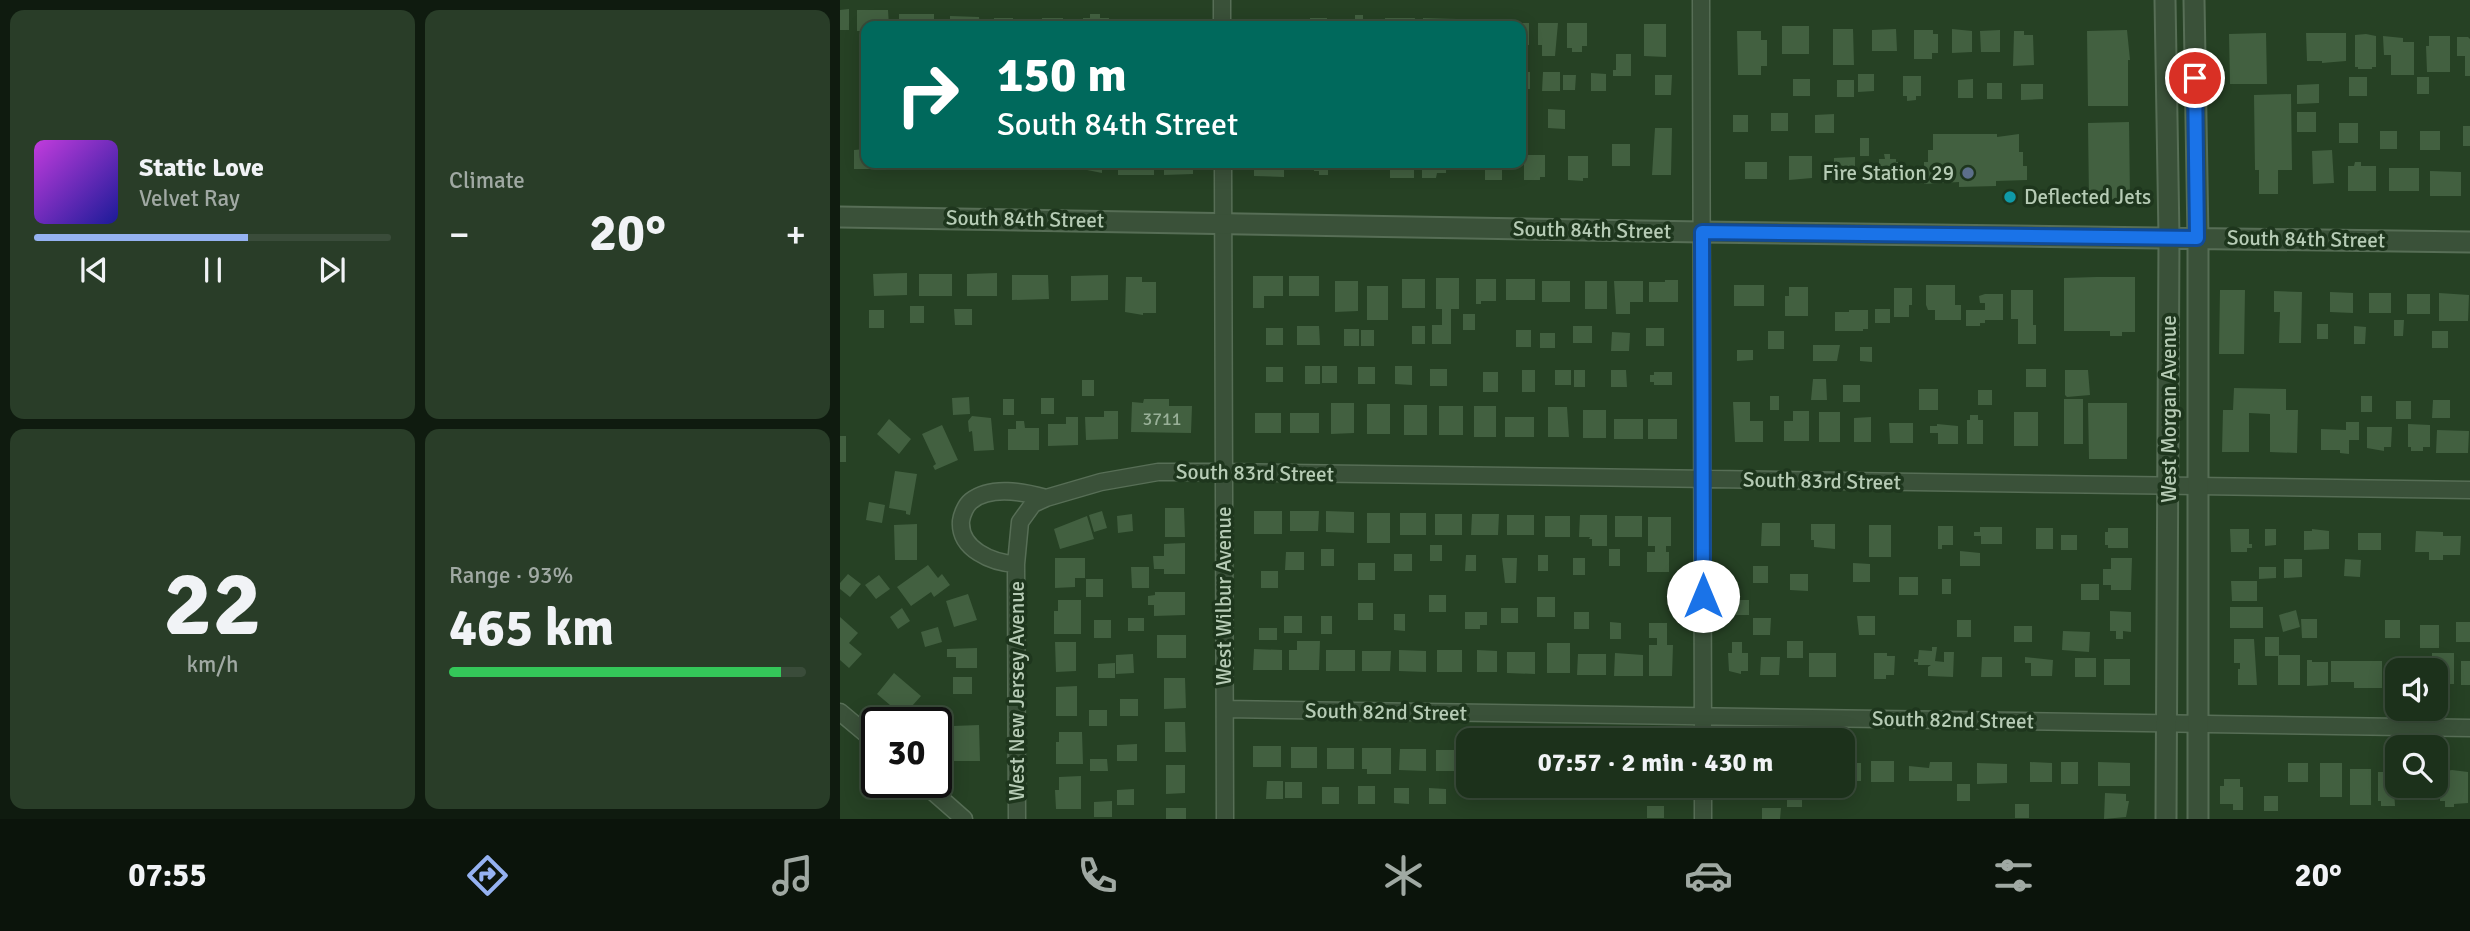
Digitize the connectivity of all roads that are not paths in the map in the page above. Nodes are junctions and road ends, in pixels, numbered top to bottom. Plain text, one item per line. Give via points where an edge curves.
1 (1222, 0) edge
2 (1701, 0) edge
3 (2165, 0) edge
4 (2194, 0) edge
5 (1222, 21) edge
6 (1223, 168) edge
7 (840, 216) edge
8 (1224, 222) junction
9 (1702, 232) junction
10 (2169, 237) junction
11 (2197, 238) junction
12 (2470, 242) edge
13 (1223, 472) junction
14 (1703, 480) junction
15 (2169, 486) junction
16 (2197, 487) junction
17 (2470, 490) edge
18 (1046, 498) junction
19 (1020, 522) joint
20 (1016, 564) junction
21 (1225, 709) junction
22 (840, 712) edge
23 (1703, 716) junction
24 (2167, 722) junction
25 (2197, 723) junction
26 (1703, 728) edge
27 (2470, 728) edge
28 (861, 730) edge
29 (940, 798) edge
30 (1703, 798) edge
31 (964, 819) edge
32 (1017, 819) edge
33 (1225, 819) edge
34 (1703, 819) edge
35 (2166, 819) edge
36 (2198, 819) edge

1 - 5 street
2 - 9 street
3 - 10 street, West Morgan Avenue
4 - 11 street, West Morgan Avenue
6 - 8 street, West Wilbur Avenue
7 - 8 street, South 84th Street
8 - 9 street, South 84th Street
8 - 13 street, West Wilbur Avenue
9 - 10 street, South 84th Street
9 - 14 street
10 - 11 street, South 84th Street
10 - 15 street, West Morgan Avenue
11 - 12 street, South 84th Street
11 - 16 street, West Morgan Avenue
13 - 14 street, South 83rd Street
13 - 18 street, South 83rd Street via 1158,472
13 - 21 street, West Wilbur Avenue
14 - 15 street, South 83rd Street
14 - 23 street
15 - 16 street, South 83rd Street
15 - 24 street, West Morgan Avenue
16 - 17 street, South 83rd Street
16 - 25 street, West Morgan Avenue
18 - 19 street, South 83rd Street via 1033,504
18 - 20 street, West New Jersey Avenue via 1028,493 985,494 963,512 962,531 971,548
19 - 20 street, West New Jersey Avenue
20 - 32 street, West New Jersey Avenue
21 - 23 street, South 82nd Street
21 - 33 street, West Wilbur Avenue
22 - 28 street
23 - 24 street, South 82nd Street
23 - 26 street
24 - 25 street, South 82nd Street
24 - 35 street, West Morgan Avenue
25 - 27 street, South 82nd Street
25 - 36 street, West Morgan Avenue
29 - 31 street
30 - 34 street

